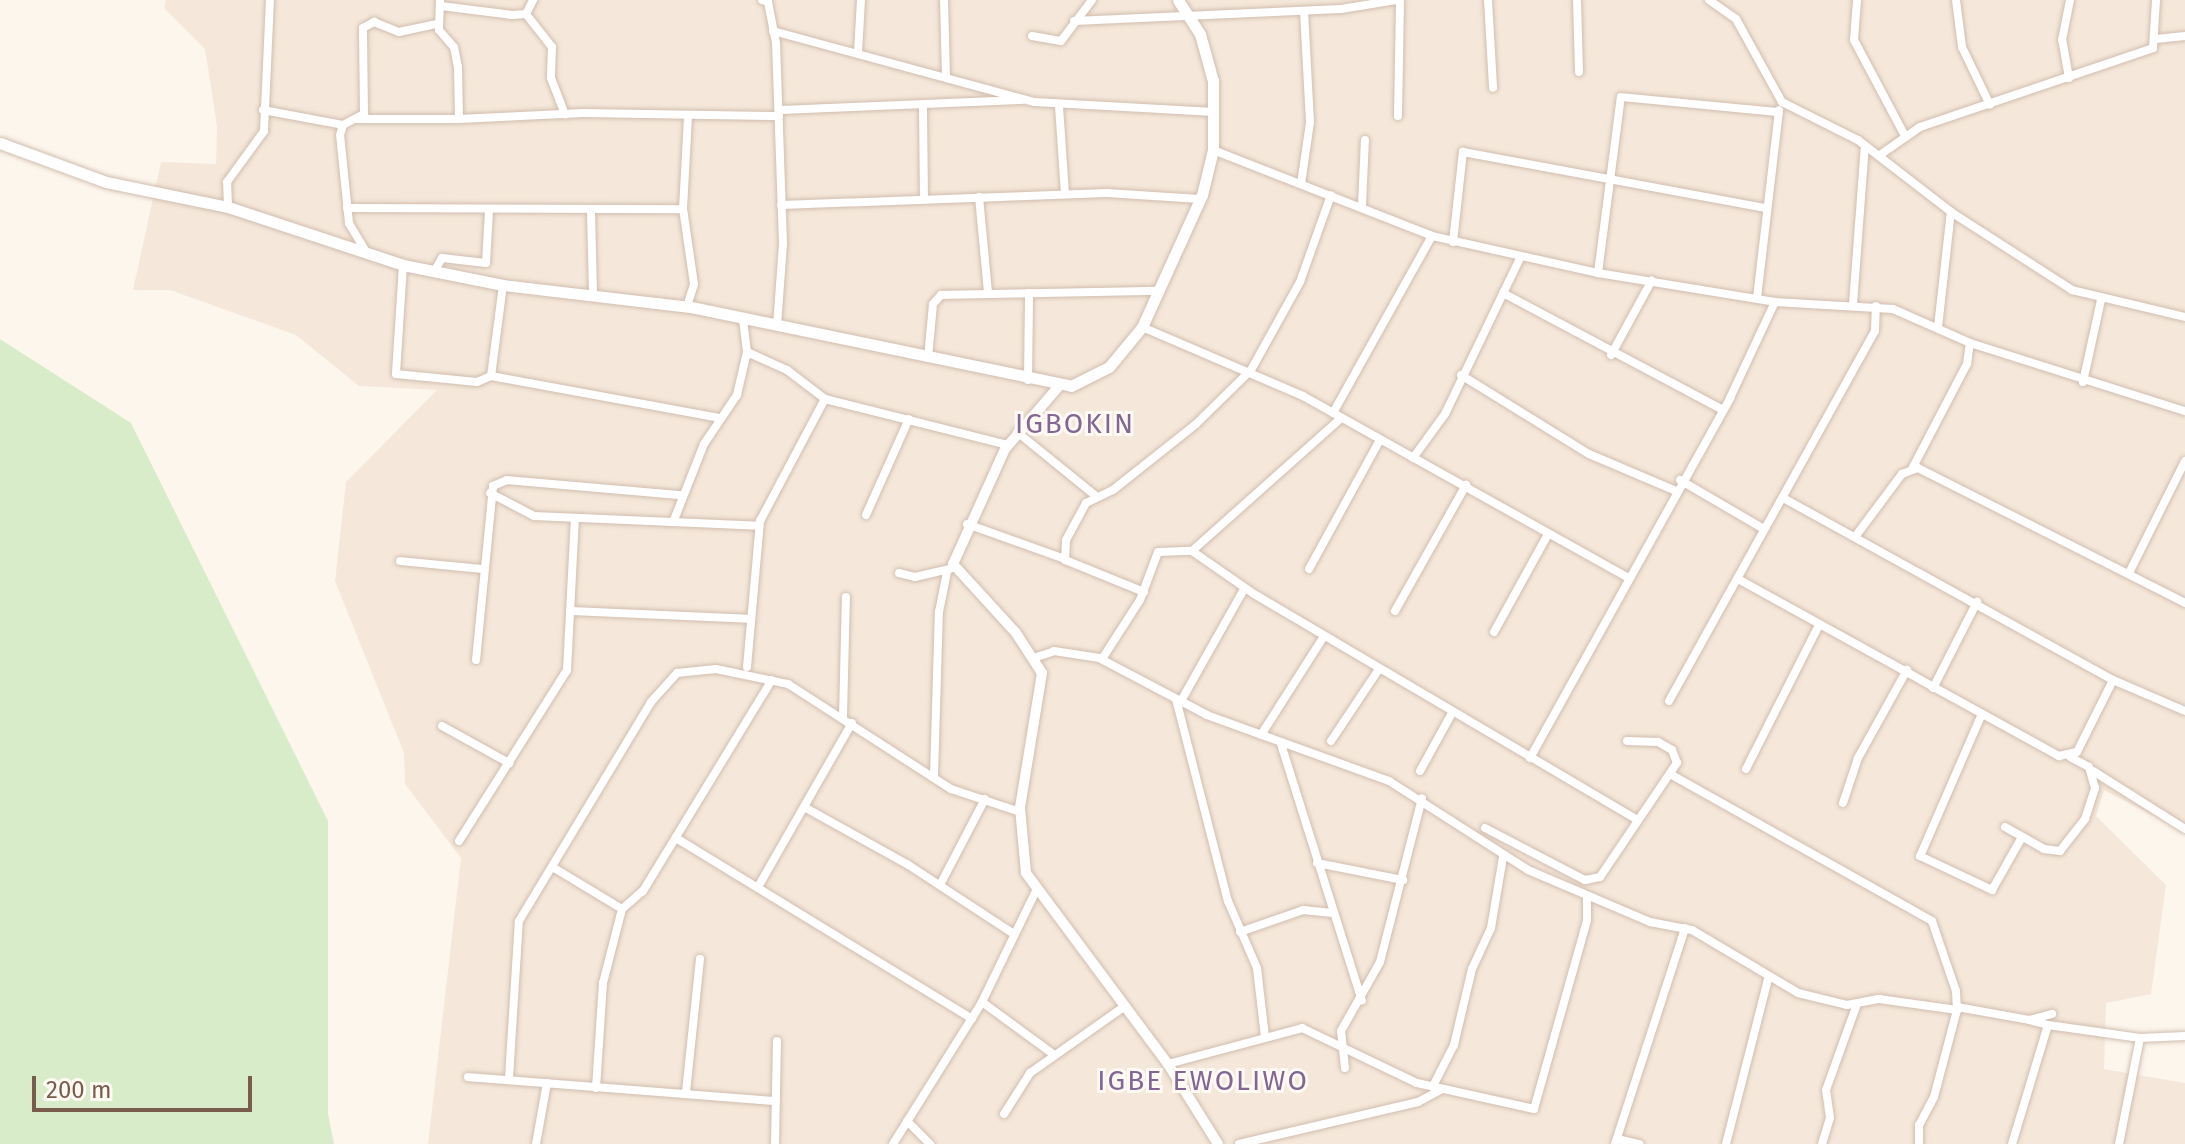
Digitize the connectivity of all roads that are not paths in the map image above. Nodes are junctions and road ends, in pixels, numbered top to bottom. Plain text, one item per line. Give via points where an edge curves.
1 (270, 0) edge
2 (533, 0) edge
3 (861, 0) edge
4 (944, 0) edge
5 (1092, 0) edge
6 (1178, 0) edge
7 (1398, 0) edge
8 (1488, 0) edge
9 (1577, 0) edge
10 (1709, 0) edge
11 (1857, 0) edge
12 (1956, 0) edge
13 (2070, 0) edge
14 (2156, 0) edge
15 (766, 1) edge
16 (440, 3) edge
17 (1304, 11) junction
18 (526, 14) junction
19 (1192, 17) junction
20 (1074, 21) junction
21 (437, 24) junction
22 (773, 31) junction
23 (1032, 36) dead end
24 (2158, 36) junction
25 (2185, 36) edge
26 (858, 52) junction
27 (1579, 72) dead end
28 (946, 75) junction
29 (2069, 78) junction
30 (1493, 88) dead end
31 (1025, 100) junction
32 (1782, 102) junction
33 (1990, 105) junction
34 (1059, 106) junction
35 (923, 107) junction
36 (263, 110) junction
37 (1215, 112) junction
38 (1778, 112) junction
39 (779, 113) junction
40 (565, 114) junction
41 (1398, 116) dead end
42 (358, 119) junction
43 (459, 119) junction
44 (686, 120) junction
45 (343, 125) junction
46 (1904, 134) junction
47 (1365, 140) dead end
48 (0, 143) edge
49 (1865, 146) junction
50 (1213, 150) junction
51 (1880, 155) junction
52 (1608, 181) junction
53 (1301, 184) junction
54 (1065, 194) junction
55 (1331, 195) junction
56 (979, 197) junction
57 (924, 199) junction
58 (1200, 199) junction
59 (781, 205) junction
60 (1362, 205) junction
61 (228, 207) junction
62 (1766, 208) junction
63 (352, 209) junction
64 (683, 209) junction
65 (489, 211) junction
66 (591, 212) junction
67 (1951, 212) junction
68 (1432, 236) junction
69 (1453, 242) junction
70 (368, 255) junction
71 (1520, 258) junction
72 (403, 265) junction
73 (435, 270) junction
74 (1598, 273) junction
75 (1652, 280) junction
76 (503, 285) junction
77 (1157, 291) junction
78 (988, 293) junction
79 (1029, 293) junction
80 (1503, 293) junction
81 (593, 296) junction
82 (1757, 298) junction
83 (2101, 300) junction
84 (1775, 302) junction
85 (1853, 304) junction
86 (687, 306) junction
87 (1876, 306) junction
88 (2185, 317) edge
89 (743, 320) junction
90 (777, 325) junction
91 (1142, 327) junction
92 (1938, 327) junction
93 (1970, 343) junction
94 (747, 352) junction
95 (1611, 355) junction
96 (928, 361) junction
97 (1251, 370) junction
98 (1461, 375) junction
99 (491, 376) junction
100 (1028, 381) junction
101 (2083, 382) junction
102 (1059, 386) junction
103 (825, 399) junction
104 (1723, 410) junction
105 (2185, 411) edge
106 (1336, 416) junction
107 (719, 418) junction
108 (909, 419) junction
109 (1017, 432) junction
110 (1380, 440) junction
111 (1008, 445) junction
112 (1413, 458) junction
113 (2185, 461) edge
114 (1912, 469) junction
115 (1680, 480) junction
116 (1466, 485) junction
117 (1674, 490) junction
118 (490, 493) junction
119 (680, 495) junction
120 (1097, 497) junction
121 (1785, 499) junction
122 (866, 515) dead end
123 (575, 518) junction
124 (674, 520) junction
125 (967, 524) junction
126 (759, 526) junction
127 (1762, 528) junction
128 (1548, 534) junction
129 (1855, 537) junction
130 (1065, 543) junction
131 (1049, 549) junction
132 (1192, 551) junction
133 (1062, 558) junction
134 (400, 561) dead end
135 (481, 569) junction
136 (950, 569) junction
137 (1309, 569) dead end
138 (2130, 571) junction
139 (899, 573) dead end
140 (1628, 578) junction
141 (1738, 579) junction
142 (1244, 589) junction
143 (1144, 592) junction
144 (846, 597) dead end
145 (1977, 602) junction
146 (2185, 603) edge
147 (570, 611) junction
148 (1395, 611) dead end
149 (750, 619) junction
150 (1819, 625) junction
151 (1494, 632) dead end
152 (1324, 636) junction
153 (1034, 658) junction
154 (1102, 659) junction
155 (476, 660) dead end
156 (747, 667) dead end
157 (1379, 669) junction
158 (1907, 670) junction
159 (772, 680) junction
160 (2113, 680) junction
161 (1933, 688) junction
162 (1178, 700) junction
163 (1669, 701) dead end
164 (2185, 711) edge
165 (1452, 713) junction
166 (1981, 716) junction
167 (843, 717) junction
168 (852, 723) junction
169 (442, 726) dead end
170 (1261, 735) junction
171 (1331, 741) dead end
172 (1627, 741) dead end
173 (1281, 744) junction
174 (2070, 757) junction
175 (1530, 758) junction
176 (509, 763) junction
177 (1746, 769) dead end
178 (1420, 771) dead end
179 (2092, 771) junction
180 (1670, 774) junction
181 (934, 776) junction
182 (1422, 798) junction
183 (985, 799) junction
184 (1843, 803) dead end
185 (804, 807) junction
186 (1020, 812) junction
187 (1637, 820) junction
188 (2005, 827) dead end
189 (1485, 828) dead end
190 (2185, 829) edge
191 (2022, 837) junction
192 (676, 838) junction
193 (459, 841) dead end
194 (1503, 857) junction
195 (1317, 863) junction
196 (554, 868) junction
197 (1403, 880) junction
198 (940, 885) junction
199 (758, 887) junction
200 (1036, 891) junction
201 (1587, 897) junction
202 (1327, 908) junction
203 (622, 909) junction
204 (1235, 917) junction
205 (1261, 923) junction
206 (1685, 928) junction
207 (1240, 932) junction
208 (1014, 934) junction
209 (700, 959) dead end
210 (1768, 979) junction
211 (1364, 994) junction
212 (982, 1002) junction
213 (1853, 1007) junction
214 (1122, 1008) junction
215 (1957, 1009) junction
216 (2052, 1014) dead end
217 (972, 1019) junction
218 (2029, 1020) junction
219 (2048, 1025) junction
220 (2185, 1036) edge
221 (1265, 1037) junction
222 (2140, 1038) junction
223 (777, 1041) dead end
224 (1338, 1046) junction
225 (1053, 1054) junction
226 (1168, 1064) junction
227 (1345, 1068) dead end
228 (468, 1077) dead end
229 (509, 1078) junction
230 (547, 1083) junction
231 (1438, 1085) junction
232 (596, 1088) junction
233 (686, 1092) junction
234 (776, 1101) junction
235 (1004, 1114) dead end
236 (907, 1121) junction
237 (1616, 1142) edge
238 (536, 1144) edge
239 (775, 1144) edge
240 (893, 1144) edge
241 (930, 1144) edge
242 (1218, 1144) edge
243 (1239, 1144) edge
244 (1639, 1144) edge
245 (1726, 1144) edge
246 (1822, 1144) edge
247 (1919, 1144) edge
248 (2012, 1144) edge
249 (2119, 1144) edge

1 - 36 street via 272,67
2 - 18 street
3 - 26 street
4 - 28 street
5 - 20 street
6 - 19 main road
7 - 17 street
7 - 41 street
8 - 30 street
9 - 27 street
10 - 32 street via 1736,19
11 - 46 street via 1854,40
12 - 33 street via 1962,47
13 - 29 street via 2062,40
14 - 24 street
15 - 22 street
16 - 18 street
16 - 21 street
17 - 19 street
17 - 53 street via 1310,122
18 - 40 street via 552,47 551,78
19 - 20 street
19 - 37 main road via 1211,65
20 - 23 street via 1056,44
21 - 42 street via 399,32 374,22 364,27 366,101
21 - 43 street via 456,55
22 - 26 street
22 - 39 street
24 - 25 street
24 - 29 street via 2153,48 2129,52 2119,64
26 - 28 street
28 - 31 street
29 - 33 street
31 - 34 street
31 - 35 street
32 - 38 street
32 - 49 street
33 - 46 street
34 - 37 street
34 - 54 street
35 - 39 street
35 - 57 street
36 - 45 street
36 - 61 street via 264,133 227,182
37 - 50 main road
38 - 52 street via 1621,97
38 - 62 street
39 - 44 street
39 - 59 street
40 - 43 street
40 - 44 street via 677,115
42 - 43 street
42 - 45 street
44 - 64 street
45 - 63 street
46 - 51 street
47 - 60 street
48 - 61 main road via 106,182
49 - 51 street
49 - 85 street
50 - 53 street
50 - 58 main road
51 - 67 street
52 - 62 street
52 - 69 street via 1463,152
52 - 74 street
53 - 55 street
54 - 56 street
54 - 58 street
55 - 60 street
55 - 97 street via 1300,282
56 - 57 street
56 - 78 street
57 - 59 street
58 - 77 main road
59 - 90 street
60 - 68 street
61 - 70 main road
62 - 82 street
63 - 65 street
63 - 70 street via 348,219
64 - 66 street
64 - 86 street via 694,278
65 - 66 street
65 - 73 street via 486,263 442,258
66 - 81 street
67 - 83 street via 2022,261
67 - 92 street
68 - 69 street
68 - 106 street
69 - 71 street
70 - 72 main road
71 - 74 street
71 - 80 street
72 - 73 main road
72 - 99 street via 396,374 477,382
73 - 76 main road
74 - 75 street
75 - 82 street
75 - 95 street
76 - 81 main road
76 - 99 street
77 - 79 street
77 - 91 main road
78 - 79 street
78 - 96 street via 935,299
79 - 100 street
80 - 95 street
80 - 98 street
81 - 86 main road
82 - 84 street
83 - 88 street
83 - 101 street
84 - 85 street
84 - 104 street
85 - 87 street
86 - 89 main road
87 - 92 street
87 - 121 street via 1875,331 1814,434
89 - 90 main road
89 - 94 street
90 - 96 main road
91 - 97 street
91 - 102 main road via 1097,376
92 - 93 street
93 - 101 street
93 - 114 street via 1967,364
94 - 103 street via 787,370
94 - 107 street via 733,407
95 - 104 street
96 - 100 main road
97 - 106 street
97 - 120 street via 1196,424
98 - 112 street via 1445,414
98 - 117 street via 1589,454
99 - 107 street
100 - 102 main road
101 - 105 street
102 - 109 street
103 - 108 street
103 - 126 street
104 - 115 street
106 - 110 street
106 - 132 street
107 - 119 street
108 - 111 street
108 - 122 street
109 - 111 street
109 - 120 street
110 - 112 street
110 - 137 street
111 - 125 street
112 - 116 street
113 - 138 street
114 - 129 street
114 - 138 street via 1935,472 2066,545
115 - 117 street
115 - 127 street
116 - 128 street
116 - 148 street
117 - 140 street
118 - 119 street via 507,480
118 - 123 street via 534,516
118 - 135 street
119 - 124 street
120 - 130 street via 1086,503
121 - 127 street
121 - 129 street
123 - 124 street
123 - 147 street
124 - 126 street
125 - 131 street via 1009,542
125 - 136 street
126 - 149 street
127 - 141 street
128 - 140 street
128 - 151 street
129 - 145 street
130 - 131 street
130 - 133 street
131 - 133 street
132 - 142 street
132 - 143 street via 1161,550
133 - 143 street
134 - 135 street
135 - 155 street
136 - 139 street
136 - 153 street
136 - 181 street via 939,612
138 - 146 street
140 - 175 street
141 - 150 street
141 - 163 street
142 - 152 street
142 - 162 street
143 - 154 street
144 - 167 street
145 - 160 street
145 - 161 street
147 - 149 street
147 - 176 street via 566,674
149 - 156 street
150 - 158 street
150 - 177 street
152 - 157 street
152 - 170 street
153 - 154 street via 1054,651
153 - 186 street via 1043,687
154 - 162 street
157 - 165 street
157 - 171 street
158 - 161 street
158 - 184 street via 1858,758
159 - 167 street
159 - 192 street
159 - 196 street via 716,669 669,678
160 - 164 street
160 - 174 street via 2102,712
161 - 166 street
162 - 170 street
162 - 204 street
165 - 175 street
165 - 178 street
166 - 174 street
166 - 191 street via 1941,796 1920,856 1992,890
167 - 168 street
168 - 181 street
168 - 185 street
169 - 176 street
170 - 173 street
172 - 180 street via 1658,742 1672,750 1677,763
173 - 182 street
173 - 195 street
174 - 179 street
175 - 187 street
176 - 193 street
179 - 190 street
179 - 191 street via 2090,807 2060,851
180 - 187 street
180 - 215 street via 1932,921
181 - 183 street
182 - 194 street
182 - 197 street
183 - 186 street
183 - 198 street
185 - 198 street
185 - 199 street
186 - 200 street via 1022,857
187 - 189 street via 1608,870 1593,881
188 - 191 street
192 - 199 street
192 - 203 street via 643,891
194 - 201 street
194 - 231 street via 1491,928
195 - 197 street
195 - 202 street
196 - 203 street
196 - 229 street via 519,921
197 - 211 street
198 - 208 street
199 - 217 street
200 - 208 street
200 - 214 street via 1073,932
201 - 206 street
201 - 231 street via 1587,920 1534,1109
202 - 205 street
202 - 211 street
203 - 232 street via 603,983
204 - 205 street
204 - 207 street
205 - 207 street
206 - 210 street
206 - 237 street
207 - 221 street via 1257,968
208 - 212 street
209 - 233 street
210 - 213 street
210 - 245 street
211 - 224 street via 1345,1020
212 - 217 street
212 - 225 street
213 - 215 street via 1879,999
213 - 246 street via 1826,1090 1830,1118
214 - 225 street
214 - 226 street
215 - 218 street
215 - 247 street via 1934,1097 1919,1125
216 - 218 street
217 - 236 street
218 - 219 street
219 - 222 street
219 - 248 street
220 - 222 street
221 - 224 street via 1302,1028
221 - 226 street
222 - 249 street
223 - 234 street
224 - 227 street
224 - 231 street via 1385,1072
225 - 235 street via 1030,1073
226 - 242 street
228 - 229 street
229 - 230 street
230 - 232 street
230 - 238 street
231 - 243 street via 1418,1102
232 - 233 street
233 - 234 street
234 - 239 street
236 - 240 street
236 - 241 street
237 - 244 street

